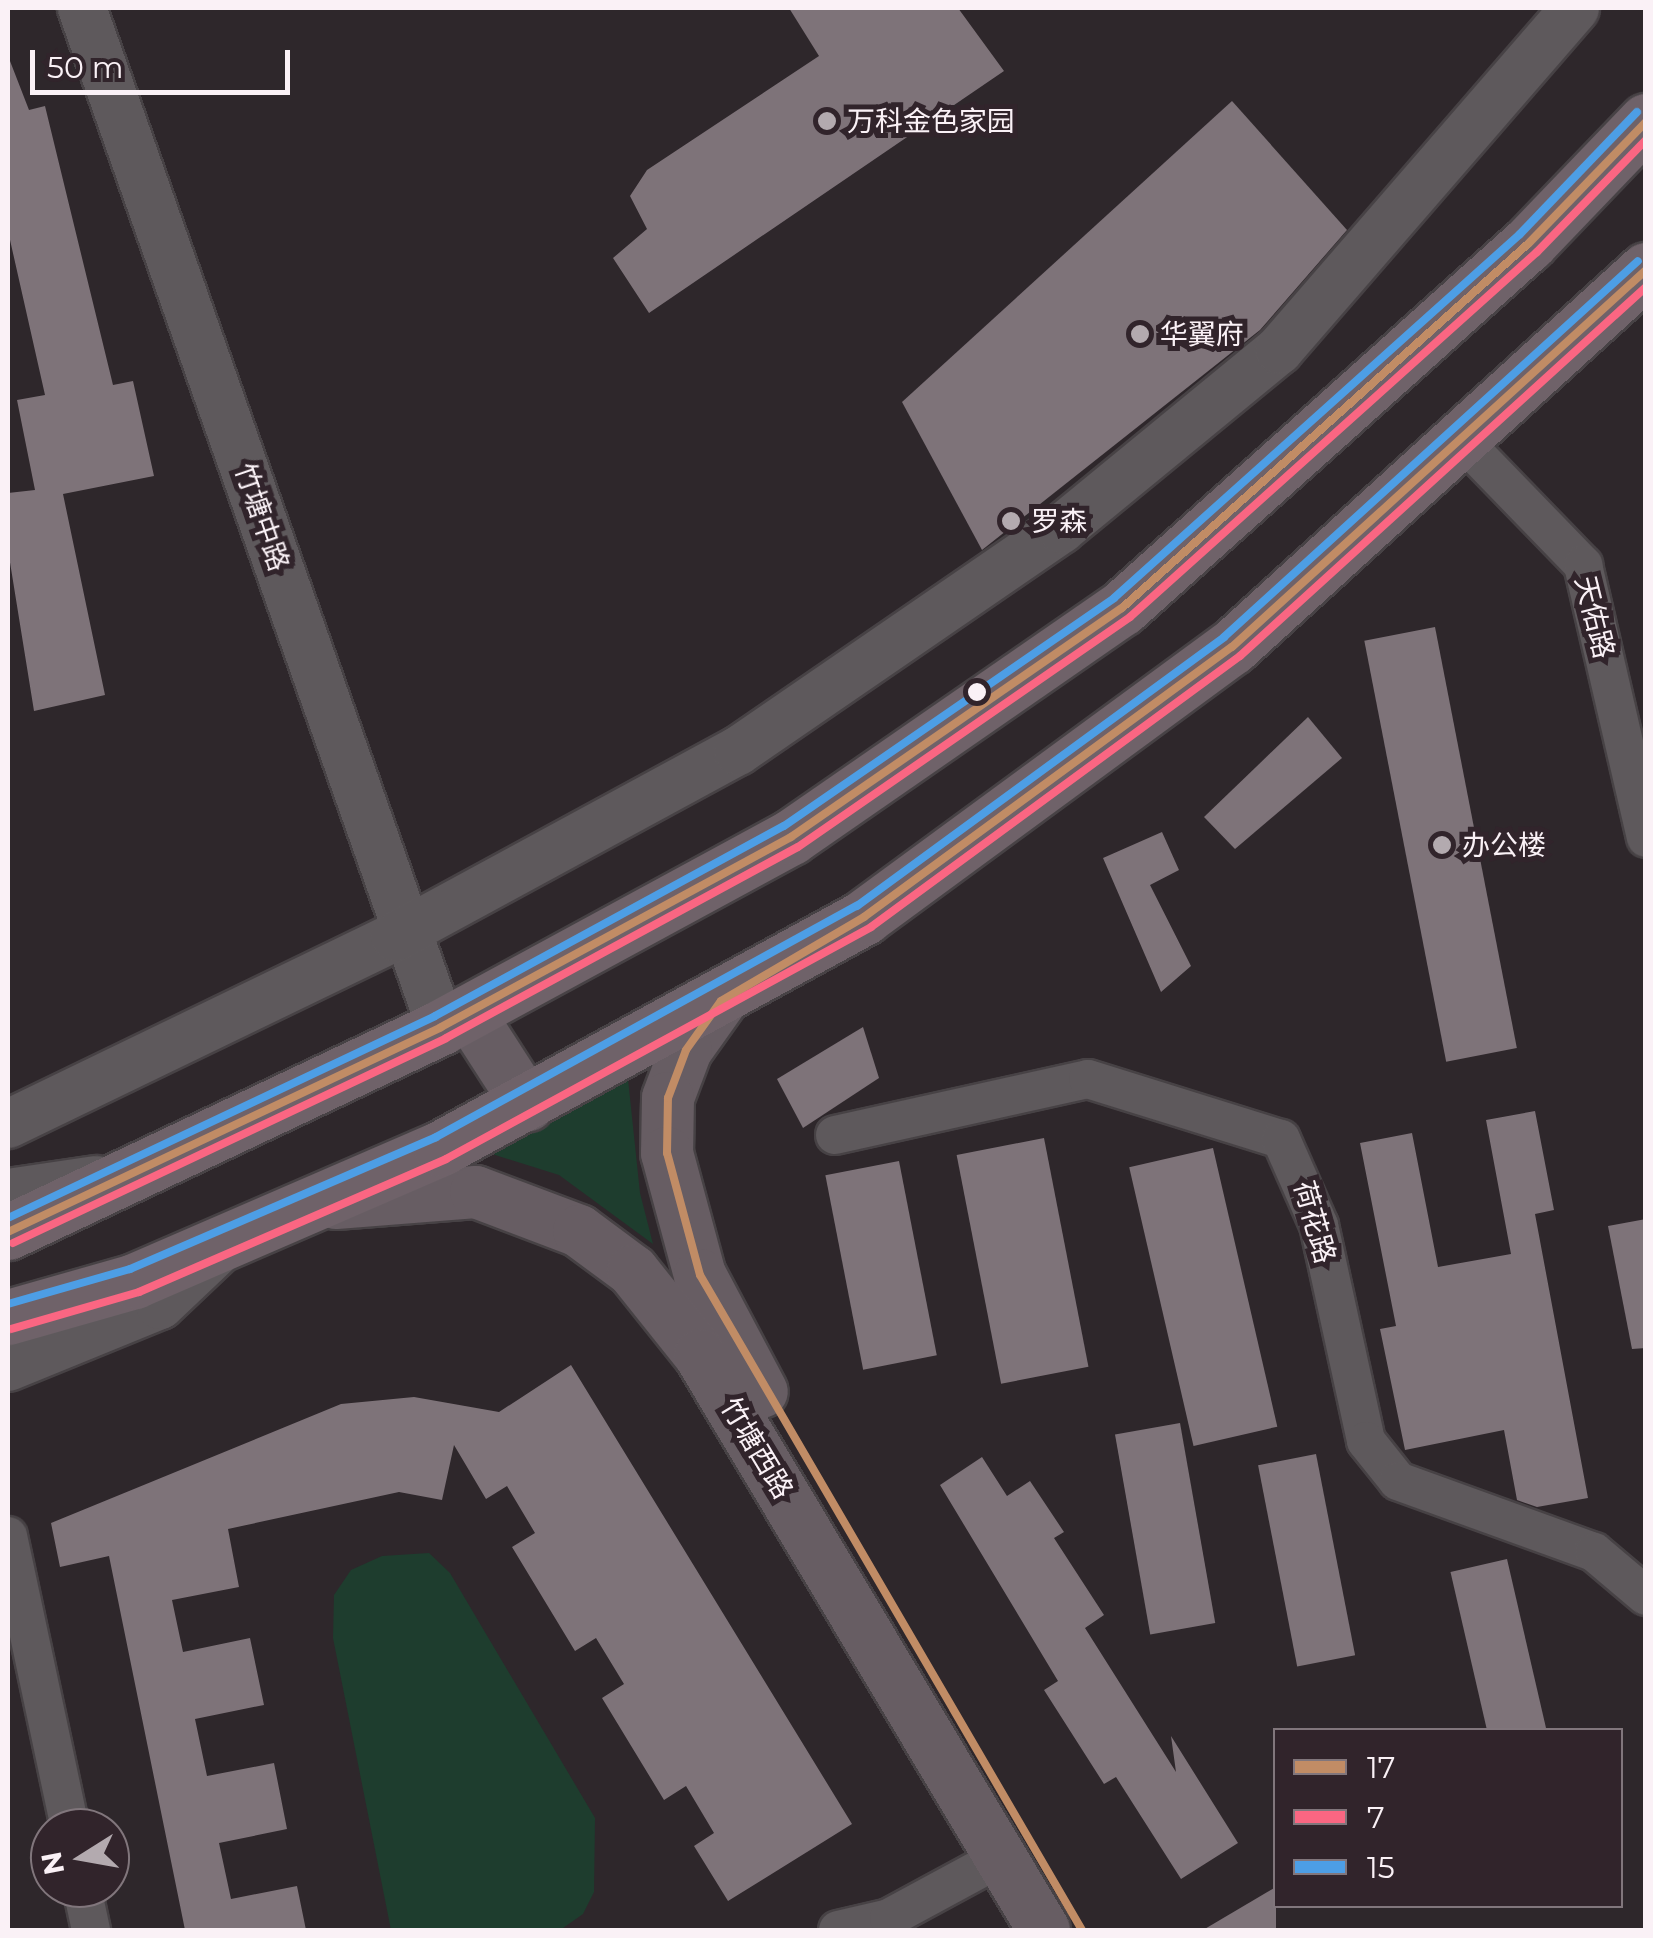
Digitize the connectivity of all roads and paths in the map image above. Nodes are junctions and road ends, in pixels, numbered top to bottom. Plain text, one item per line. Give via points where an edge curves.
1 (82, 8) edge
2 (1575, 8) edge
3 (1646, 121) edge
4 (1638, 282) edge
5 (1462, 441) junction
6 (1646, 838) edge
7 (408, 930) junction
8 (722, 1001) junction
9 (454, 1019) junction
10 (528, 1105) junction
11 (8, 1124) edge
12 (835, 1135) dead end
13 (134, 1174) junction
14 (8, 1193) edge
15 (310, 1207) junction
16 (8, 1232) edge
17 (221, 1247) junction
18 (8, 1317) edge
19 (8, 1368) edge
20 (8, 1536) edge
21 (1646, 1596) edge
22 (66, 1808) edge
23 (1000, 1858) junction
24 (838, 1930) edge
25 (1044, 1930) edge
26 (1082, 1930) edge

1 - 7 street, 竹塘中路
2 - 7 street via 1278,350 1060,529 738,752
3 - 9 main road via 1529,243 1122,608 791,837
4 - 5 main road
5 - 6 street, 天佑路 via 1583,566
5 - 8 main road via 1232,647 869,914
7 - 9 street, 竹塘中路
7 - 11 street
8 - 10 main road
8 - 26 main road, 竹塘西路 via 686,1050 668,1098 667,1154 700,1275
9 - 10 main road
9 - 13 main road
10 - 15 main road
12 - 21 street, 荷花路 via 1088,1080 1281,1140 1320,1225 1366,1441 1398,1481 1594,1552
13 - 14 street
13 - 16 main road
15 - 17 main road
15 - 23 main road, 竹塘西路 via 476,1192 579,1231 633,1270 700,1355
17 - 18 main road
17 - 19 street via 160,1305
20 - 22 street
23 - 24 street via 889,1918
23 - 25 main road, 竹塘西路

